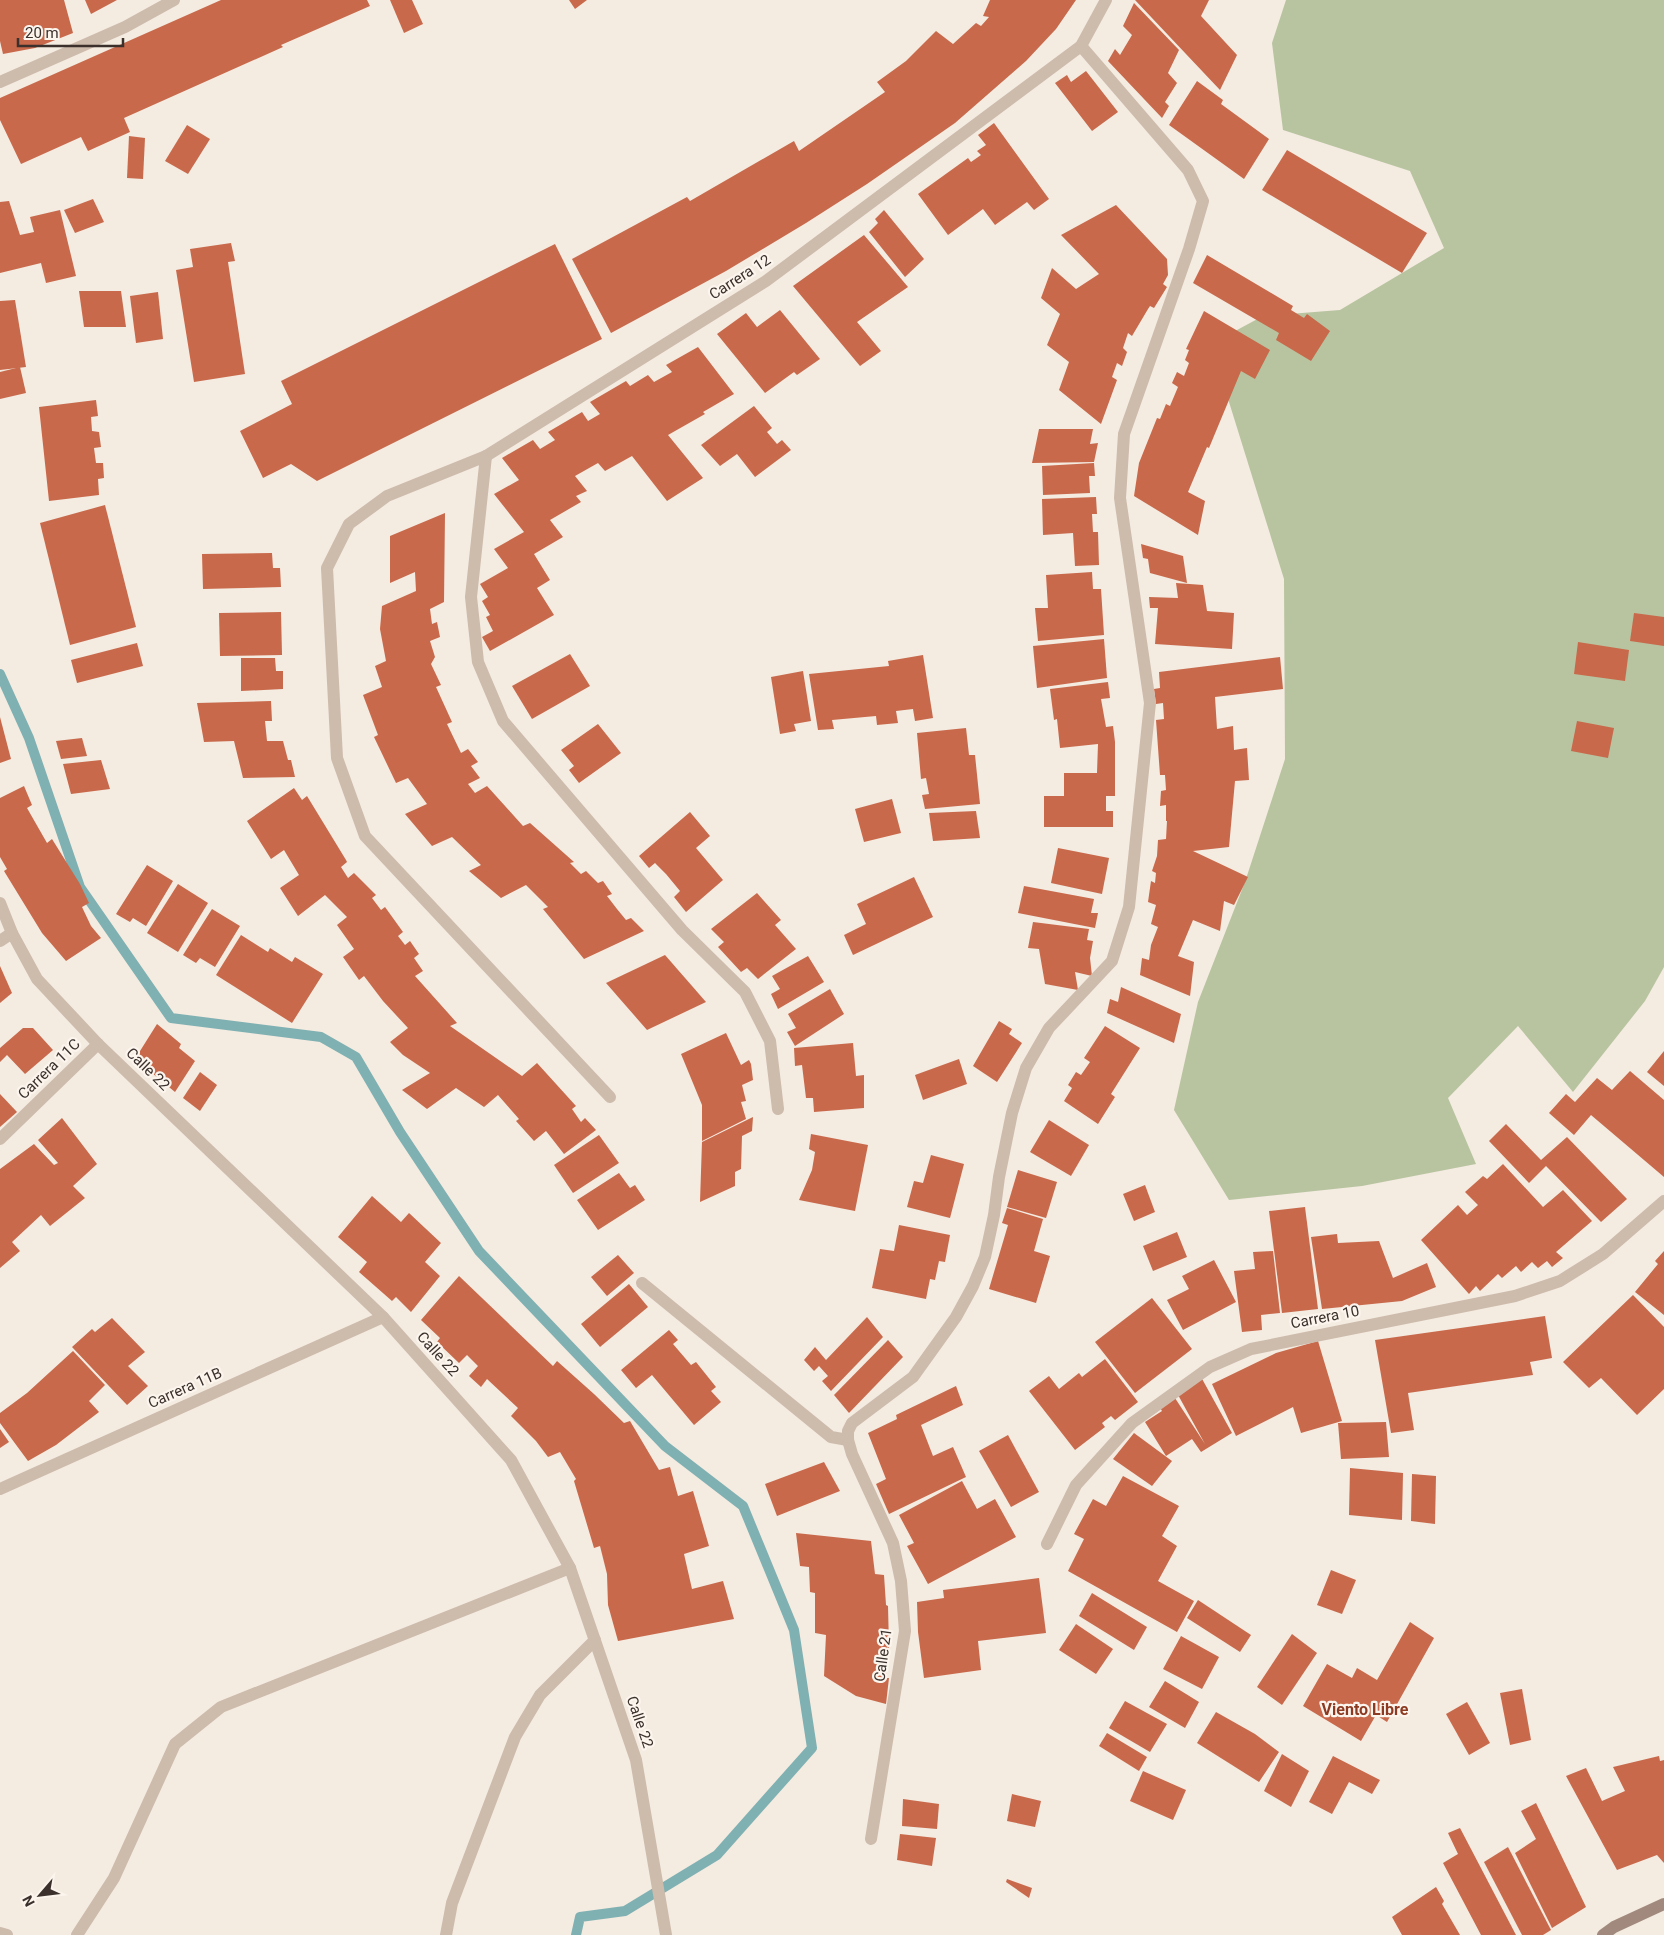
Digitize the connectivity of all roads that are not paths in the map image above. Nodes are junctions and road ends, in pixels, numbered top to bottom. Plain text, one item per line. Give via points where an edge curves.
1 (174, 0) edge
2 (1106, 0) edge
3 (1081, 46) junction
4 (0, 82) edge
5 (486, 456) junction
6 (0, 903) edge
7 (12, 933) junction
8 (0, 940) edge
9 (98, 1044) junction
10 (610, 1097) dead end
11 (778, 1109) dead end
12 (0, 1139) edge
13 (1664, 1201) edge
14 (642, 1283) dead end
15 (383, 1317) junction
16 (848, 1440) junction
17 (0, 1489) edge
18 (1047, 1544) dead end
19 (570, 1568) junction
20 (595, 1640) junction
21 (871, 1839) dead end
22 (1664, 1904) edge
23 (0, 1933) edge
24 (7, 1935) edge
25 (77, 1935) edge
26 (446, 1935) edge
27 (666, 1935) edge
28 (1603, 1935) edge

1 - 4 street via 125,27
2 - 3 street, Carrera 12
3 - 5 street, Carrera 12 via 766,281
3 - 16 street via 1188,170 1203,201 1124,434 1120,498 1150,703 1129,908 1112,960 1049,1028 1026,1068 1012,1113 985,1257 973,1286 956,1317 913,1377 852,1423
5 - 10 street, Carrera 12 via 387,496 349,524 327,568 337,758 365,836
5 - 11 street via 471,597 478,662 503,721 682,930 745,992 770,1041
6 - 7 street, Calle 22
7 - 8 street
7 - 9 street, Calle 22 via 37,979
9 - 12 street, Carrera 11C
9 - 15 street, Calle 22
13 - 18 street, Carrera 10 via 1603,1254 1560,1281 1515,1296 1251,1350 1210,1367 1132,1423 1101,1456 1076,1485
14 - 16 street via 831,1438
15 - 17 street, Carrera 11B
15 - 19 street, Calle 22 via 511,1460
16 - 21 street, Calle 21 via 893,1542 901,1581 905,1631
19 - 20 street, Calle 22
19 - 25 street via 221,1708 175,1744 114,1878
20 - 26 street via 540,1695 515,1737 452,1903
20 - 27 street, Calle 22 via 636,1760
22 - 28 main road
23 - 24 street

